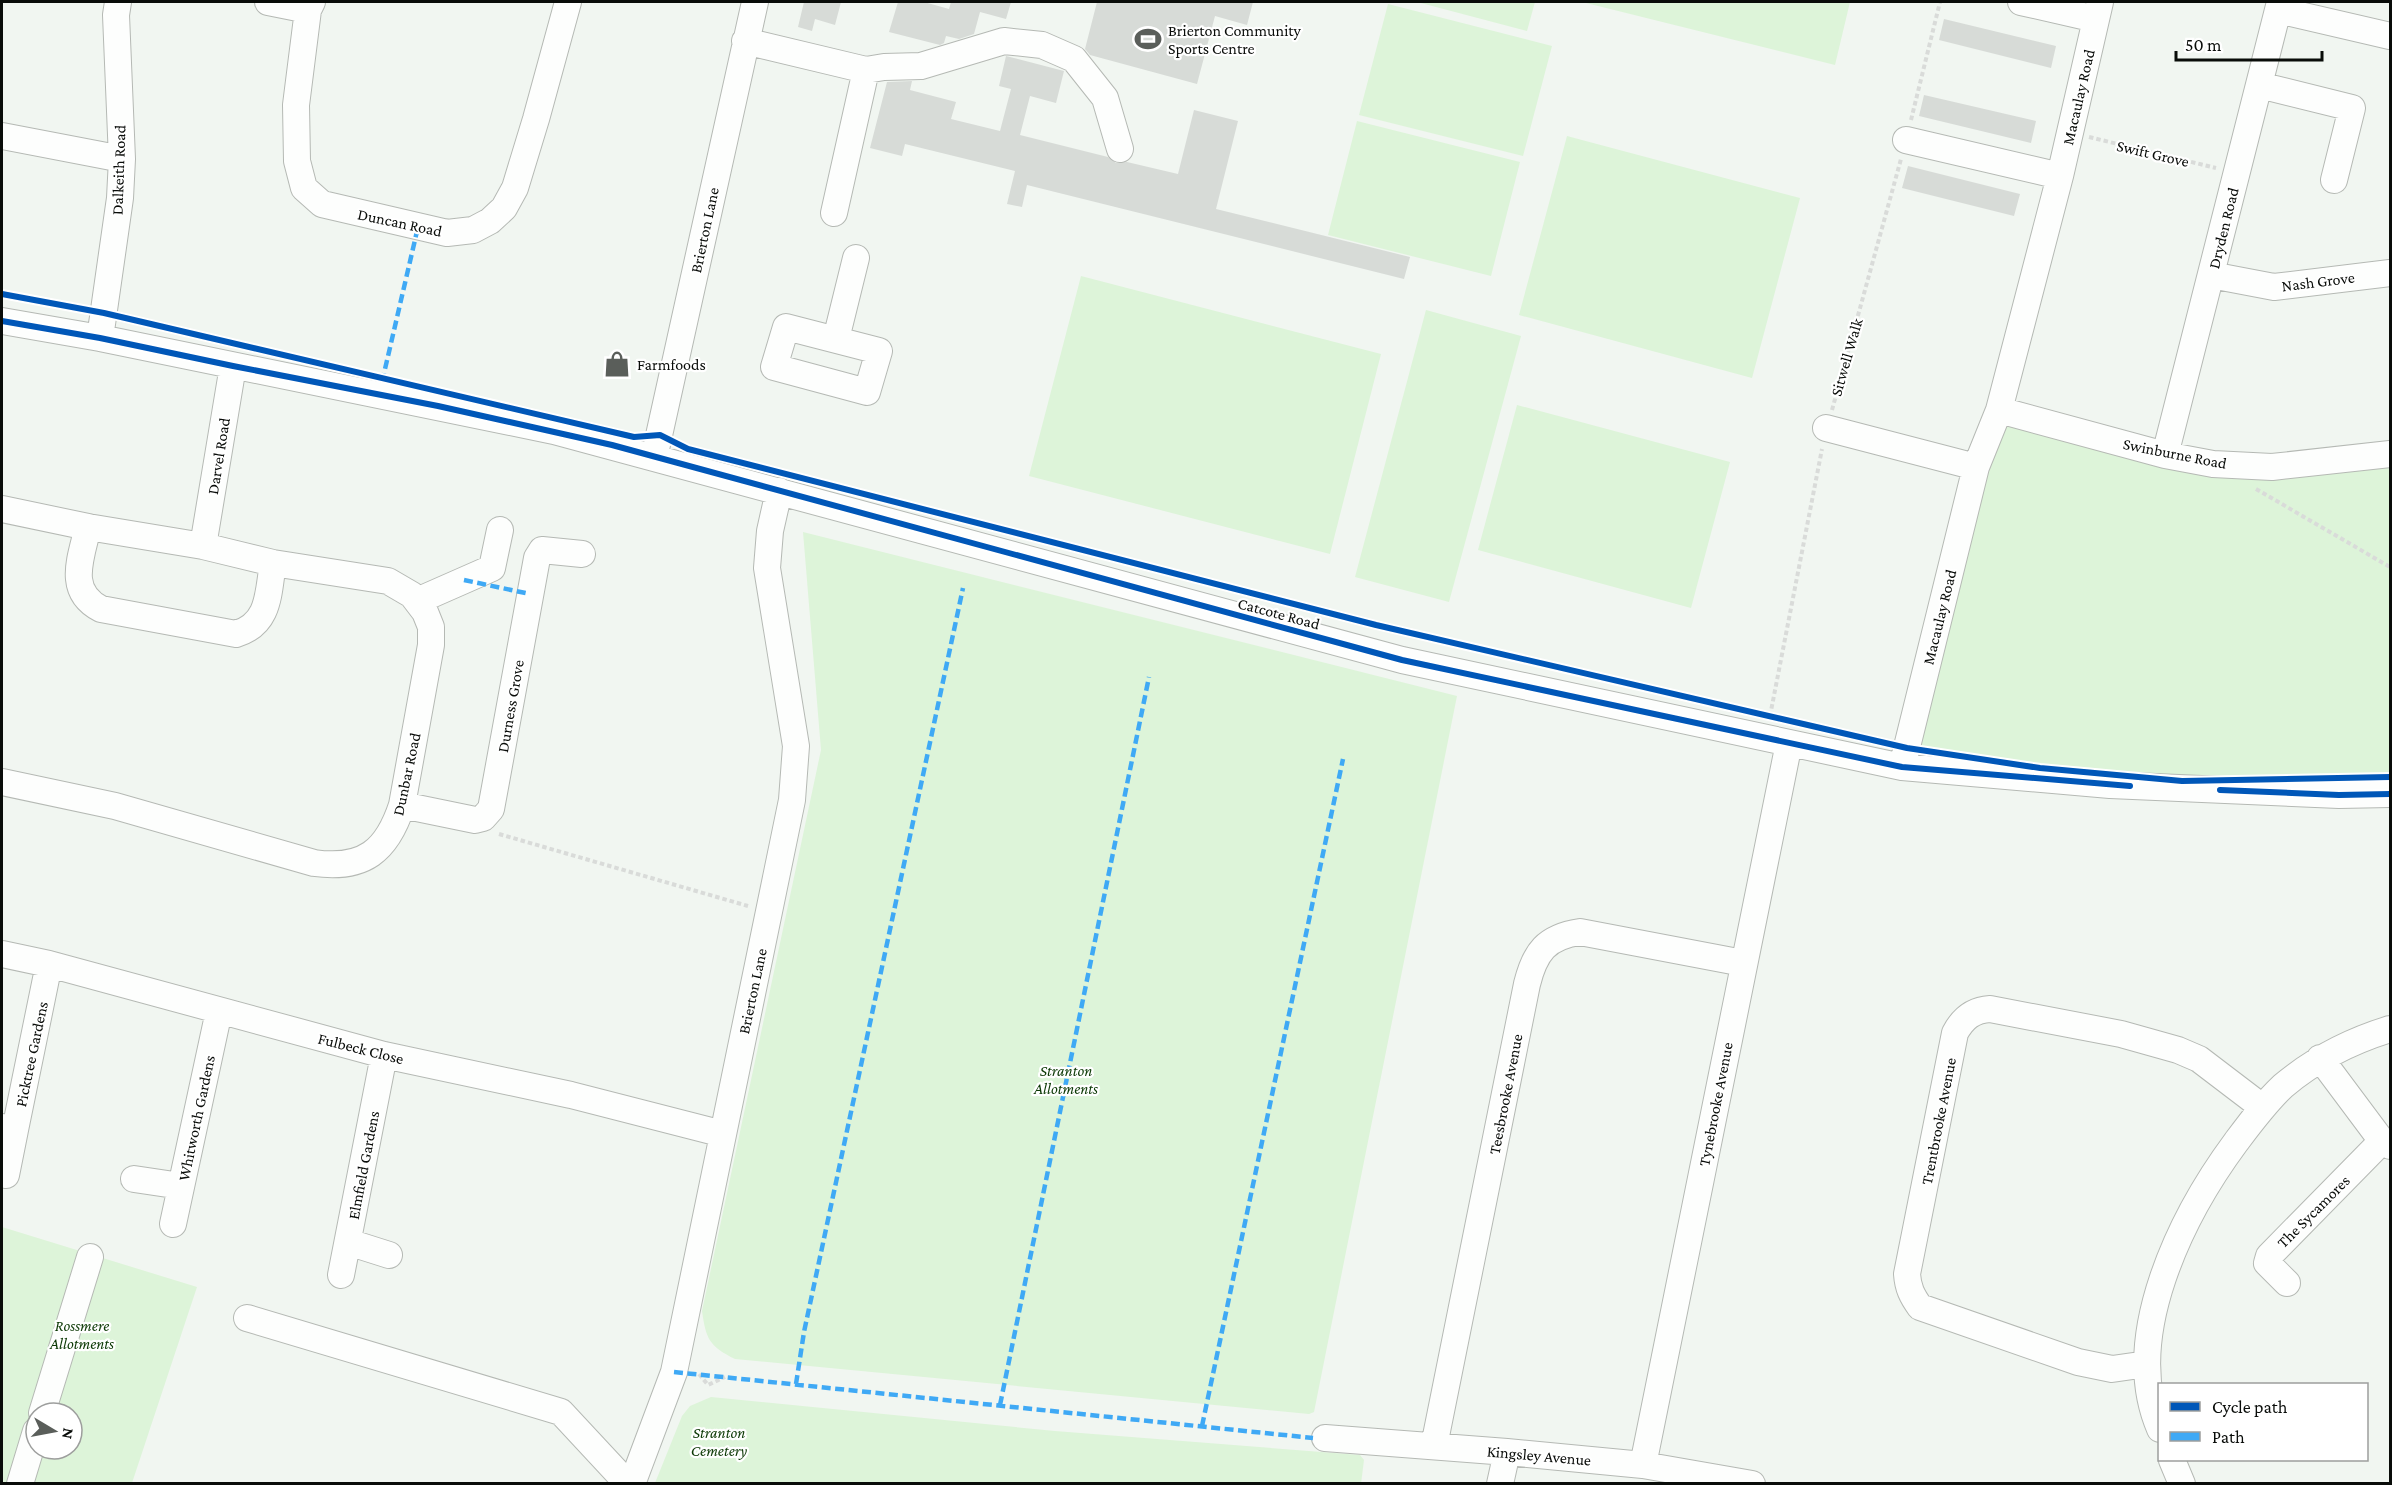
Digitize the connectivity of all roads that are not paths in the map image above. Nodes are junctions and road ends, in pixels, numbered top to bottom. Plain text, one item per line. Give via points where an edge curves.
1 (118, 2) edge
2 (268, 2) edge
3 (568, 2) edge
4 (755, 2) edge
5 (2020, 2) edge
6 (310, 6) edge
7 (2279, 6) edge
8 (2098, 10) edge
9 (2391, 36) edge
10 (746, 41) junction
11 (866, 70) junction
12 (2259, 85) junction
13 (2, 136) edge
14 (1906, 140) road end
15 (1120, 149) dead end
16 (122, 159) junction
17 (2060, 176) junction
18 (2334, 180) dead end
19 (834, 213) dead end
20 (856, 258) dead end
21 (2391, 273) edge
22 (2211, 275) junction
23 (2, 321) edge
24 (100, 338) junction
25 (836, 339) dead end
26 (233, 366) junction
27 (2000, 410) junction
28 (1826, 428) road end
29 (2391, 454) edge
30 (2165, 455) junction
31 (654, 458) junction
32 (1976, 467) junction
33 (778, 491) junction
34 (2, 509) edge
35 (88, 527) junction
36 (500, 530) dead end
37 (203, 546) junction
38 (582, 554) dead end
39 (273, 563) junction
40 (417, 601) junction
41 (1789, 743) junction
42 (1902, 767) junction
43 (2, 782) edge
44 (2391, 794) edge
45 (402, 805) junction
46 (2, 954) edge
47 (1743, 963) junction
48 (49, 964) junction
49 (219, 1011) junction
50 (2391, 1029) edge
51 (384, 1055) junction
52 (2319, 1058) junction
53 (2262, 1107) junction
54 (8, 1129) edge
55 (723, 1134) junction
56 (2386, 1143) edge
57 (6, 1175) dead end
58 (134, 1179) dead end
59 (181, 1186) junction
60 (173, 1224) dead end
61 (348, 1242) junction
62 (389, 1255) dead end
63 (90, 1257) dead end
64 (341, 1275) dead end
65 (2287, 1283) dead end
66 (247, 1318) dead end
67 (2147, 1364) junction
68 (46, 1401) edge
69 (2158, 1422) edge
70 (1324, 1438) dead end
71 (1434, 1446) junction
72 (1507, 1452) junction
73 (27, 1461) edge
74 (2172, 1461) edge
75 (1644, 1465) junction
76 (20, 1484) edge
77 (630, 1484) edge
78 (1500, 1484) edge
79 (1752, 1484) edge
80 (2182, 1484) edge

1 - 16 street, Dalkeith Road
2 - 6 street
3 - 6 street, Duncan Road via 515,188 504,208 490,221 472,230 447,233 322,204 304,188 297,161 296,105
4 - 10 street, Brierton Lane
5 - 8 street, Macaulay Road
7 - 9 street
7 - 12 street, Dryden Road
8 - 17 street, Macaulay Road
10 - 11 street
10 - 31 street, Brierton Lane
11 - 15 street via 921,66 1004,41 1042,45 1074,59 1105,98
11 - 19 street
12 - 18 street via 2352,108
12 - 22 street, Dryden Road
13 - 16 street
14 - 17 street
16 - 24 street, Dalkeith Road
17 - 27 street, Macaulay Road
20 - 25 street
21 - 22 street, Nash Grove via 2274,286
22 - 30 street, Dryden Road
23 - 24 street, Catcote Road
24 - 26 street, Catcote Road
26 - 31 street, Catcote Road via 438,406
26 - 37 street, Darvel Road
27 - 30 street, Swinburne Road
27 - 32 street, Macaulay Road
28 - 32 street
29 - 30 street, Swinburne Road via 2272,467 2213,464
31 - 33 street, Catcote Road
32 - 42 street, Macaulay Road
33 - 41 street, Catcote Road via 1402,660
33 - 55 street, Brierton Lane via 767,568 796,746 795,768 792,800
34 - 35 street, Dunbar Road
35 - 37 street, Dunbar Road
35 - 39 street via 78,571 79,585 92,605 101,609 236,634 248,631 264,612
36 - 40 street via 492,568
37 - 39 street, Dunbar Road
38 - 45 street, Durness Grove via 542,550 537,558 491,808 483,818 475,820
39 - 40 street, Dunbar Road via 388,581
40 - 45 street, Dunbar Road via 430,627 431,645
41 - 42 street, Catcote Road
41 - 47 street, Tynebrooke Avenue
42 - 44 street, Catcote Road via 2110,785
43 - 45 street, Dunbar Road via 115,806 335,866 375,853 390,835
46 - 48 street, Fulbeck Close
47 - 71 street, Teesbrooke Avenue via 1580,932 1563,934 1537,956 1527,984
47 - 75 street, Tynebrooke Avenue
48 - 49 street, Fulbeck Close
48 - 54 street, Picktree Gardens
49 - 51 street, Fulbeck Close
49 - 59 street, Whitworth Gardens
50 - 52 street
51 - 55 street, Fulbeck Close via 571,1095
51 - 61 street, Elmfield Gardens
52 - 53 street
52 - 56 street, The Sycamores
53 - 67 street via 2185,1222 2161,1281
53 - 67 street, Trentbrooke Avenue via 2199,1059 2121,1034 1990,1009 1968,1016 1955,1033 1907,1274 1913,1298 1920,1307 2078,1362 2112,1369
54 - 57 street, Picktree Gardens
55 - 77 street, Brierton Lane via 674,1372
56 - 65 street, The Sycamores via 2269,1256 2267,1263
58 - 59 street
59 - 60 street, Whitworth Gardens
61 - 62 street
61 - 64 street, Elmfield Gardens
63 - 68 street
66 - 77 street via 561,1412
67 - 69 street
70 - 71 street, Kingsley Avenue via 1358,1448
71 - 72 street, Kingsley Avenue
72 - 75 street, Kingsley Avenue
72 - 78 street
73 - 76 street
74 - 80 street
75 - 79 street, Kingsley Avenue

